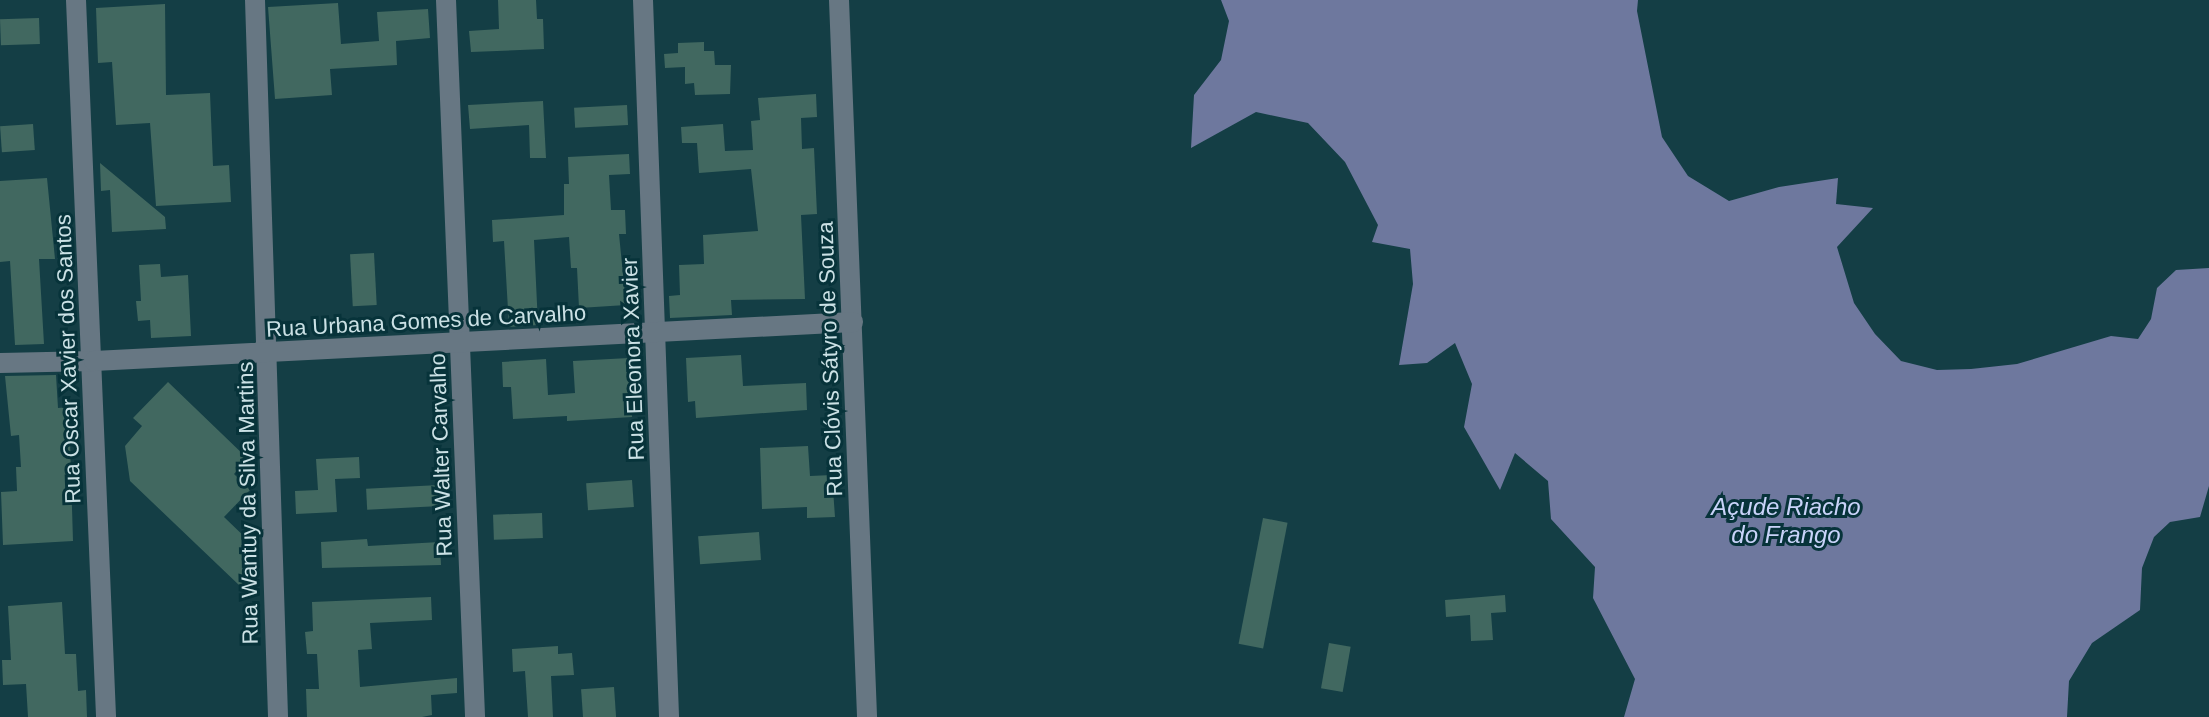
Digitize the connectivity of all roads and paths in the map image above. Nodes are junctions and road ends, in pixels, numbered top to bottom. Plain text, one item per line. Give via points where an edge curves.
1 (76, 0) edge
2 (255, 0) edge
3 (446, 0) edge
4 (643, 0) edge
5 (839, 0) edge
6 (853, 322) junction
7 (656, 334) junction
8 (460, 341) junction
9 (268, 353) junction
10 (94, 361) junction
11 (0, 363) edge
12 (106, 717) edge
13 (278, 717) edge
14 (475, 717) edge
15 (669, 717) edge
16 (867, 717) edge

1 - 10 street, Rua Oscar Xavier dos Santos
2 - 9 street, Rua Wantuy da Silva Martins
3 - 8 street, Rua Walter Carvalho
4 - 7 street, Rua Eleonora Xavier
5 - 6 street, Rua Clóvis Sátyro de Souza
6 - 7 street, Rua Urbana Gomes de Carvalho
6 - 16 street, Rua Clóvis Sátyro de Souza
7 - 8 street, Rua Urbana Gomes de Carvalho
7 - 15 street, Rua Eleonora Xavier
8 - 9 street, Rua Urbana Gomes de Carvalho
8 - 14 street, Rua Walter Carvalho
9 - 10 street, Rua Urbana Gomes de Carvalho
9 - 13 street, Rua Wantuy da Silva Martins
10 - 11 street, Rua Urbana Gomes de Carvalho
10 - 12 street, Rua Oscar Xavier dos Santos

